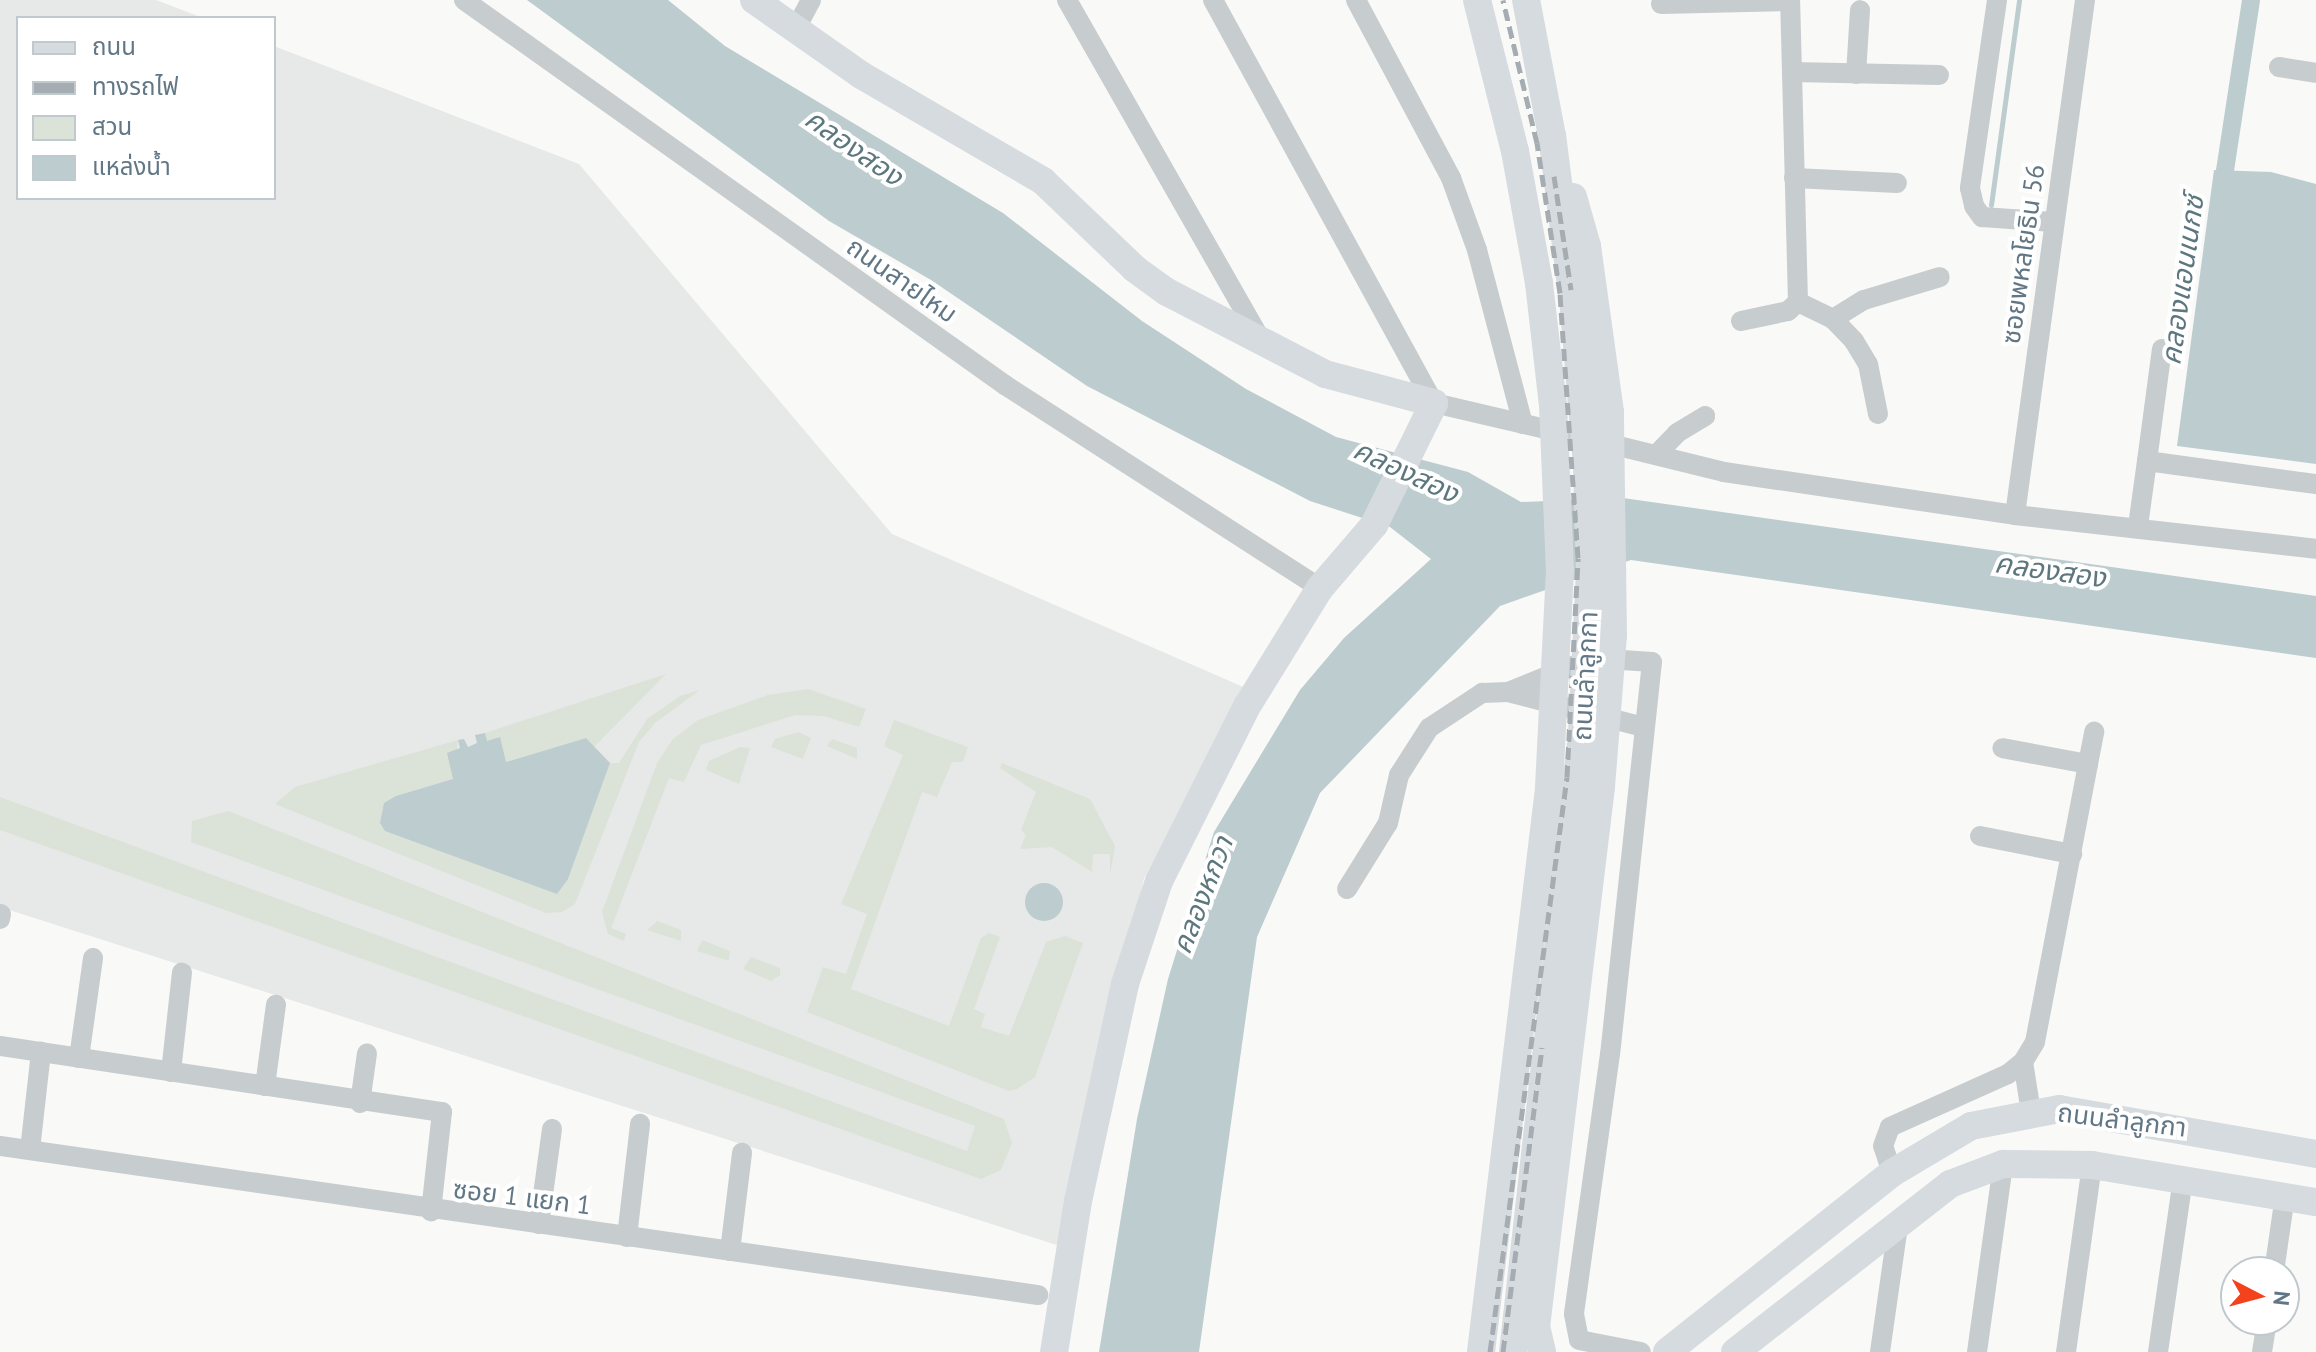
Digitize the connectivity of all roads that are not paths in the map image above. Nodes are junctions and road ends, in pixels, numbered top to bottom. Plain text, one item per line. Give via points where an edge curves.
1 (464, 0) edge
2 (754, 0) edge
3 (811, 0) edge
4 (1067, 0) edge
5 (1213, 0) edge
6 (1356, 0) edge
7 (1526, 0) edge
8 (1790, 0) edge
9 (1997, 0) edge
10 (2085, 0) edge
11 (1477, 2) edge
12 (1661, 4) dead end
13 (1860, 10) dead end
14 (794, 32) junction
15 (2279, 67) dead end
16 (1792, 72) junction
17 (2316, 73) edge
18 (1856, 74) junction
19 (1939, 75) dead end
20 (1552, 136) junction
21 (1794, 178) junction
22 (1897, 183) dead end
23 (2053, 222) junction
24 (1940, 277) dead end
25 (1798, 302) junction
26 (1833, 319) junction
27 (1741, 321) dead end
28 (1261, 340) junction
29 (2162, 349) dead end
30 (1434, 403) junction
31 (1878, 414) dead end
32 (1705, 416) dead end
33 (1523, 424) junction
34 (1657, 454) junction
35 (2147, 461) junction
36 (2316, 484) edge
37 (2015, 515) junction
38 (2138, 526) junction
39 (2316, 549) edge
40 (1320, 588) junction
41 (1508, 692) junction
42 (1643, 727) junction
43 (2094, 732) dead end
44 (2002, 748) dead end
45 (2088, 764) junction
46 (1980, 836) dead end
47 (2072, 854) junction
48 (1347, 889) dead end
49 (93, 958) dead end
50 (182, 973) dead end
51 (276, 1005) dead end
52 (0, 1046) edge
53 (41, 1052) junction
54 (367, 1053) dead end
55 (79, 1058) junction
56 (2023, 1062) junction
57 (171, 1072) junction
58 (265, 1086) junction
59 (360, 1103) junction
60 (2031, 1112) junction
61 (640, 1124) dead end
62 (552, 1129) dead end
63 (0, 1146) edge
64 (30, 1150) junction
65 (742, 1153) dead end
66 (2316, 1154) edge
67 (2003, 1164) junction
68 (2092, 1165) junction
69 (1892, 1173) junction
70 (2183, 1179) junction
71 (2285, 1196) junction
72 (2316, 1202) edge
73 (431, 1211) junction
74 (539, 1224) junction
75 (1898, 1225) junction
76 (627, 1237) junction
77 (730, 1251) junction
78 (2276, 1256) edge
79 (1038, 1295) dead end
80 (1537, 1344) edge
81 (1054, 1352) edge
82 (1481, 1352) edge
83 (1513, 1352) edge
84 (1641, 1352) edge
85 (1667, 1352) edge
86 (1735, 1352) edge
87 (1880, 1352) edge
88 (1977, 1352) edge
89 (2066, 1352) edge
90 (2158, 1352) edge

1 - 40 street, ถนนสายไหม via 1005,385
2 - 14 main road
3 - 14 street
4 - 28 street
5 - 30 street
6 - 33 street via 1451,178 1477,250
7 - 20 main road, ถนนลำลูกกา
8 - 12 street
8 - 16 street
9 - 23 street via 1970,188 1974,206 1982,217
10 - 23 street, ซอยพหลโยธิน 56
11 - 82 main road, ถนนลำลูกกา via 1515,151 1539,283 1559,518 1554,738
13 - 18 street
14 - 28 main road via 1009,157 1043,181 1156,285
15 - 17 street
16 - 18 street
16 - 21 street
18 - 19 street
20 - 80 main road via 1587,246 1607,382 1612,479 1608,700
20 - 83 main road, ถนนลำลูกกา via 1585,421 1588,637 1578,780
21 - 22 street
21 - 25 street
23 - 37 street, ซอยพหลโยธิน 56
24 - 26 street via 1850,305
25 - 26 street
25 - 27 street via 1788,311
26 - 31 street via 1868,364
28 - 30 main road via 1325,374
29 - 35 street
30 - 33 street
30 - 40 main road via 1374,525
32 - 34 street via 1677,433
33 - 34 street
34 - 37 street via 1724,472
35 - 36 street
35 - 38 street
37 - 38 street
38 - 39 street
40 - 81 main road via 1238,724 1159,881 1135,945 1078,1201
41 - 42 street
41 - 42 street via 1592,658 1652,662
41 - 48 street via 1482,693 1429,728 1399,775 1388,823
42 - 84 street via 1610,1054 1574,1314 1579,1340
43 - 45 street
44 - 45 street
45 - 47 street
46 - 47 street
47 - 56 street via 2035,1042
49 - 55 street
50 - 57 street
51 - 58 street
52 - 53 street
53 - 55 street
53 - 64 street
54 - 59 street
55 - 57 street
56 - 60 street
56 - 69 street via 1890,1127 1883,1146
57 - 58 street
58 - 59 street
59 - 73 street via 442,1112
60 - 66 main road, ถนนลำลูกกา via 2105,1114
60 - 69 main road, ถนนลำลูกกา via 1971,1126
61 - 76 street
62 - 74 street
63 - 64 street, ซอย 1 แยก 1
64 - 73 street, ซอย 1 แยก 1
65 - 77 street
67 - 68 main road, ถนนลำลูกกา
67 - 75 main road, ถนนลำลูกกา via 1950,1184
67 - 88 street
68 - 70 main road, ถนนลำลูกกา
68 - 89 street
69 - 85 main road, ถนนลำลูกกา
70 - 71 main road, ถนนลำลูกกา
70 - 90 street
71 - 72 main road, ถนนลำลูกกา
71 - 78 street
73 - 74 street, ซอย 1 แยก 1
74 - 76 street, ซอย 1 แยก 1
75 - 86 main road, ถนนลำลูกกา
75 - 87 street
76 - 77 street, ซอย 1 แยก 1
77 - 79 street, ซอย 1 แยก 1

